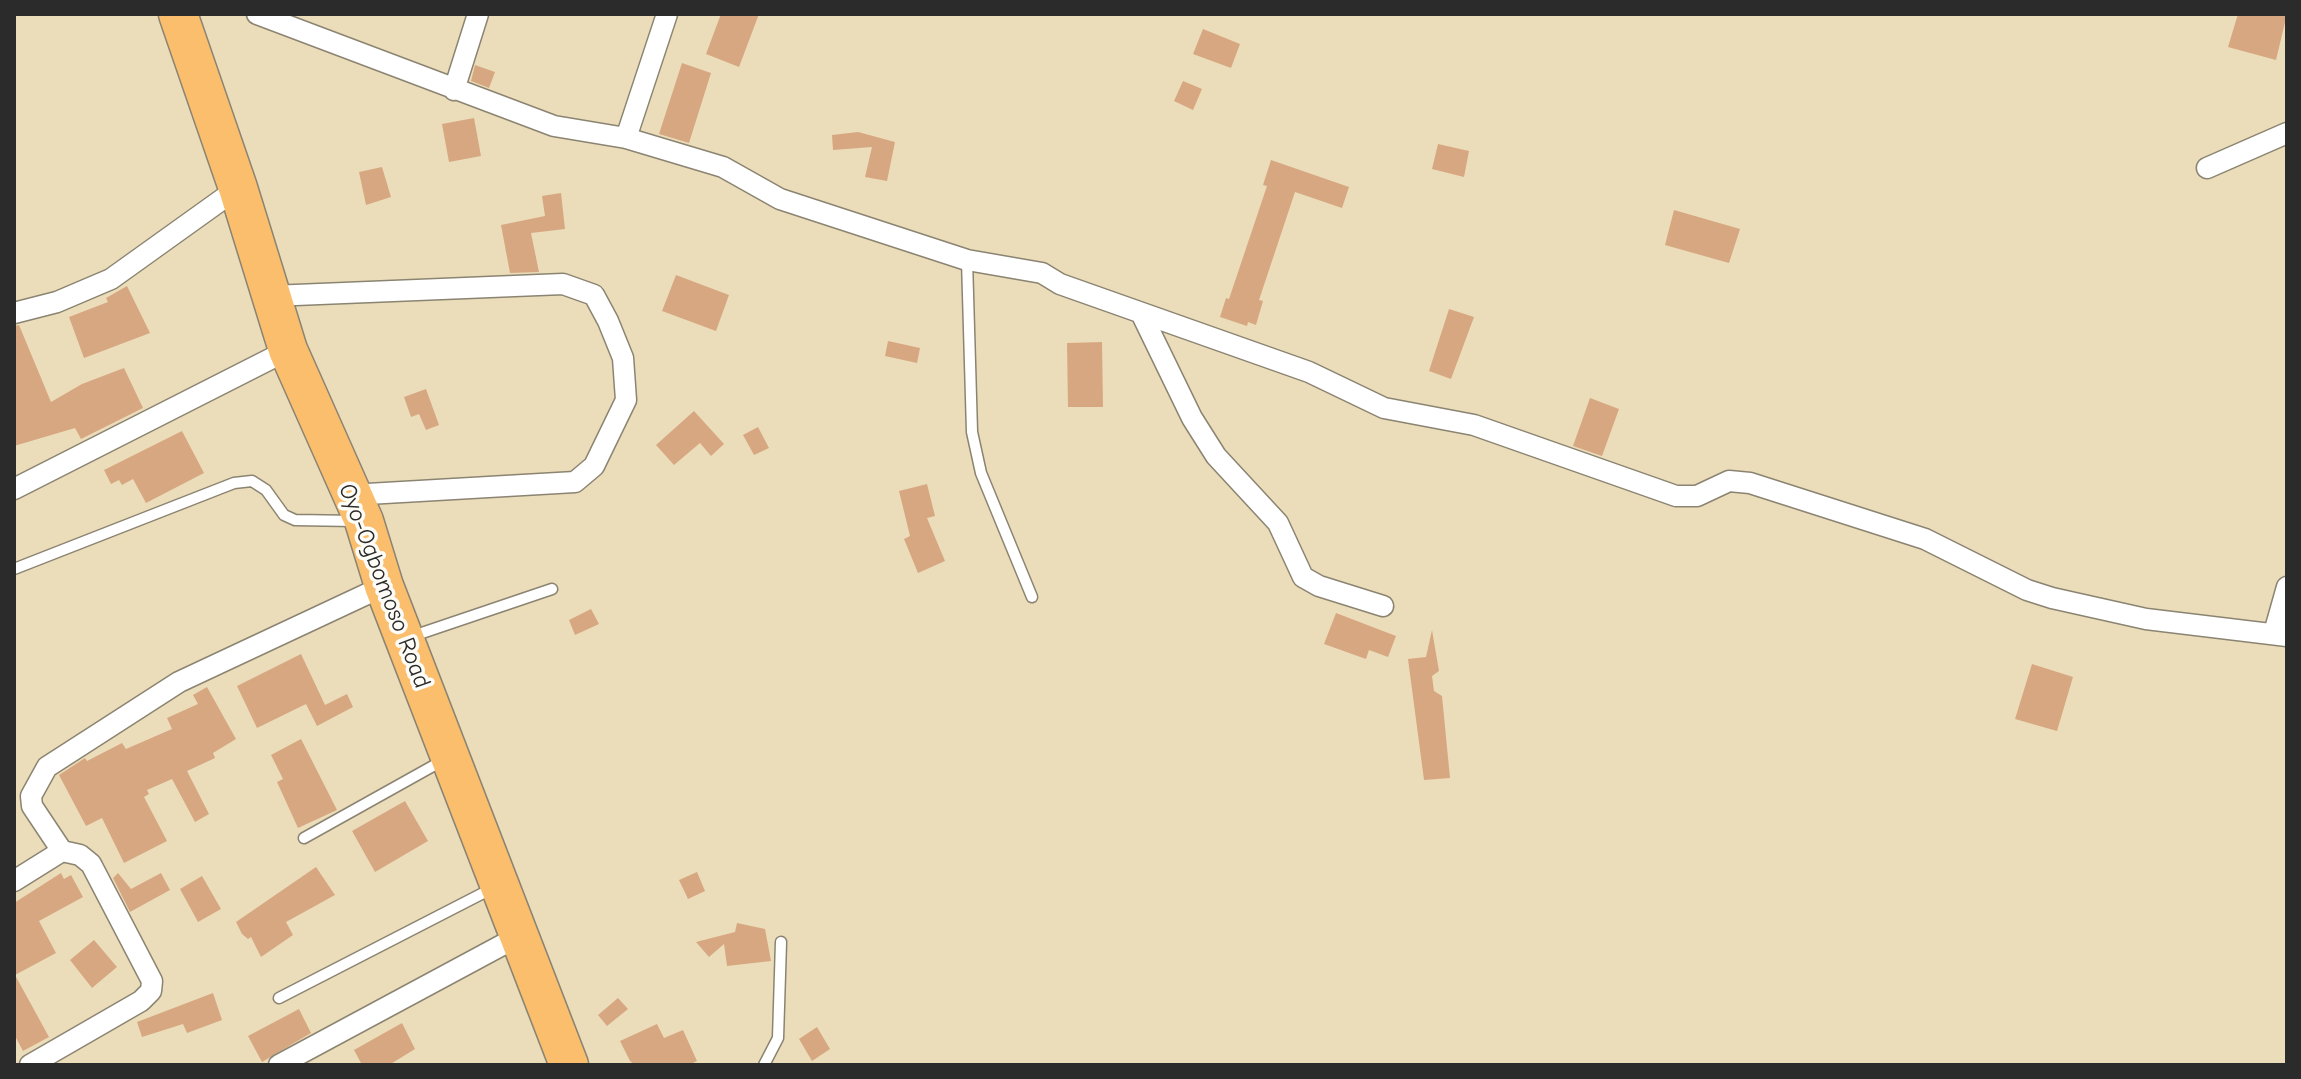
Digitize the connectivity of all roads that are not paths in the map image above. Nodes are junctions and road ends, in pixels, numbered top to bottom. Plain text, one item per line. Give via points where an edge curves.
1 (178, 14) edge
2 (257, 14) edge
3 (478, 14) edge
4 (667, 14) edge
5 (454, 90) junction
6 (2287, 133) edge
7 (626, 138) junction
8 (2207, 168) dead end
9 (238, 188) junction
10 (967, 260) junction
11 (271, 296) junction
12 (14, 313) edge
13 (1141, 313) junction
14 (288, 350) junction
15 (14, 489) edge
16 (357, 508) junction
17 (14, 569) edge
18 (384, 586) junction
19 (2287, 587) edge
20 (552, 589) dead end
21 (1032, 597) dead end
22 (1383, 606) dead end
23 (2280, 634) edge
24 (405, 639) junction
25 (450, 757) junction
26 (304, 838) dead end
27 (62, 851) junction
28 (14, 881) edge
29 (500, 885) junction
30 (519, 936) junction
31 (781, 942) dead end
32 (279, 998) dead end
33 (30, 1065) edge
34 (279, 1065) edge
35 (569, 1065) edge
36 (764, 1065) edge

1 - 9 highway, Oyo-Ogbomoso Road
2 - 5 street
3 - 5 street
4 - 7 street
5 - 7 street via 554,126
6 - 8 street
7 - 10 street via 723,167 780,199
9 - 11 highway, Oyo-Ogbomoso Road
9 - 12 street via 111,279
10 - 13 street via 1042,273
10 - 21 lane via 972,432 981,473
11 - 14 highway, Oyo-Ogbomoso Road
11 - 16 street via 563,284 594,295 608,321 623,358 626,400 594,466 575,482
13 - 22 street via 1192,418 1216,456 1278,523 1303,577
13 - 23 street via 1309,372 1384,408 1474,425 1676,496 1697,496 1729,481 1750,483 1925,539 2052,598 2146,619
14 - 15 street
14 - 16 highway, Oyo-Ogbomoso Road
16 - 17 lane via 295,520 252,481 234,483
16 - 18 highway, Oyo-Ogbomoso Road
18 - 24 highway, Oyo-Ogbomoso Road
18 - 27 street via 179,682 47,767 31,796 32,806
19 - 23 street
20 - 24 lane
24 - 25 highway, Oyo-Ogbomoso Road
25 - 26 lane
25 - 29 highway, Oyo-Ogbomoso Road
27 - 28 street
27 - 33 street via 91,864 152,981 151,991
29 - 30 highway, Oyo-Ogbomoso Road
29 - 32 lane
30 - 34 street
30 - 35 highway, Oyo-Ogbomoso Road
31 - 36 lane via 778,1038

